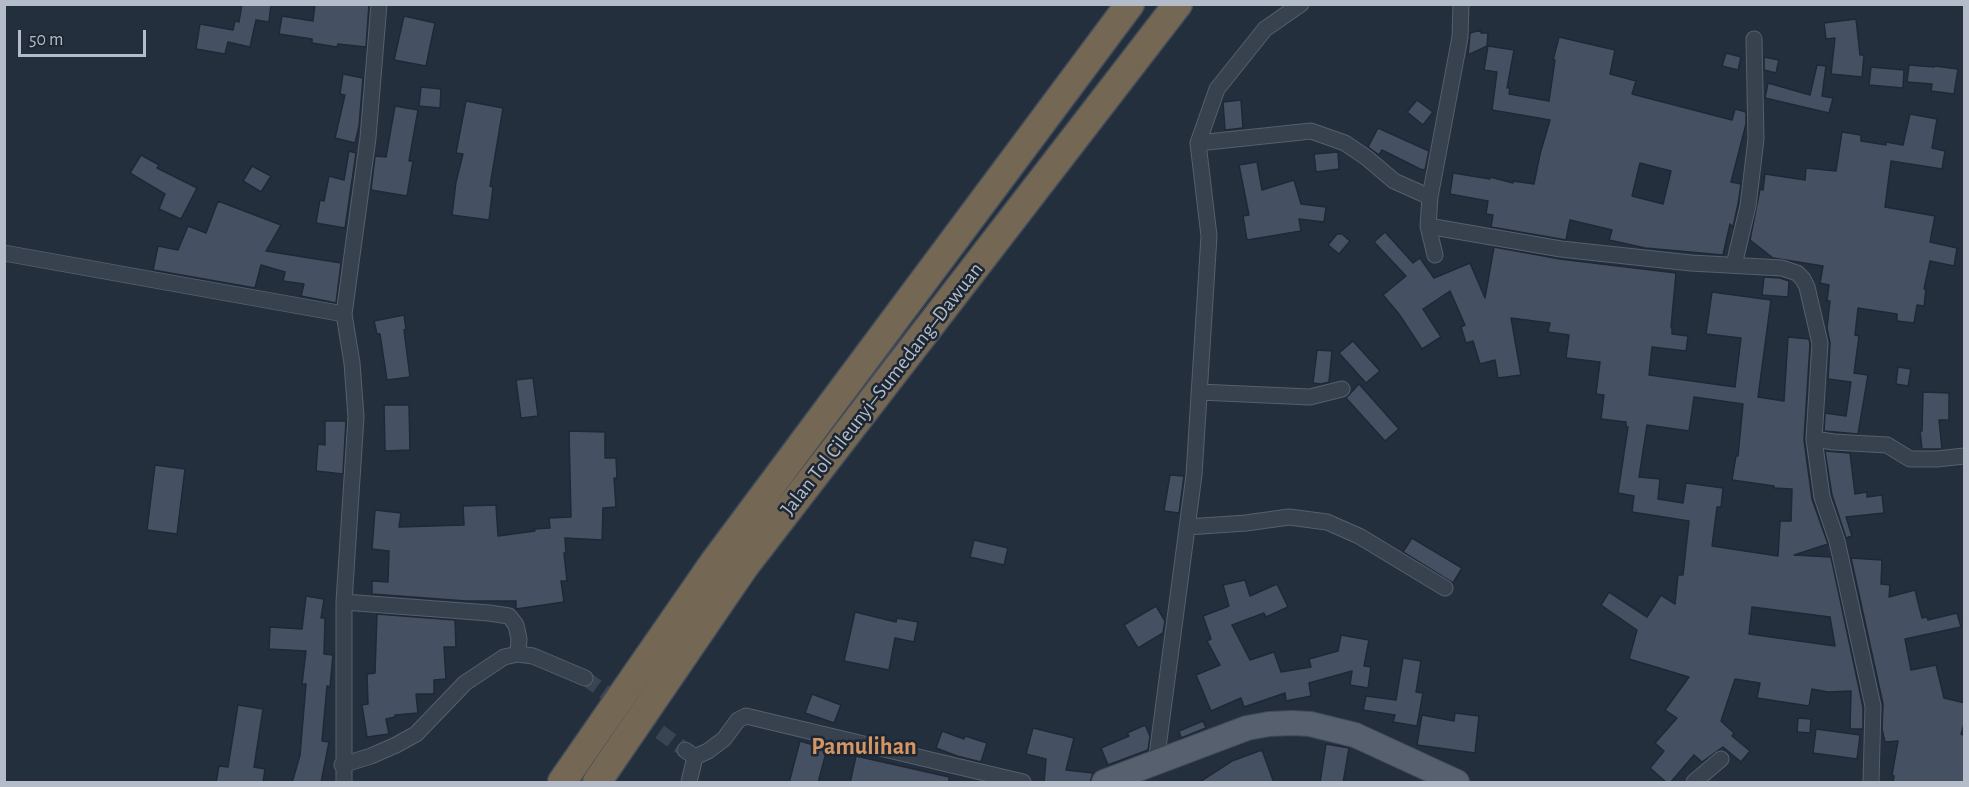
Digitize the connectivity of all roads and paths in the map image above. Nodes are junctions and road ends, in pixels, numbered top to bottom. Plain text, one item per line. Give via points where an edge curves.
1 (379, 4) edge
2 (1130, 4) edge
3 (1178, 4) edge
4 (1301, 4) edge
5 (1461, 4) edge
6 (1754, 39) dead end
7 (1198, 143) junction
8 (1430, 197) junction
9 (1428, 226) junction
10 (4, 253) edge
11 (1435, 255) dead end
12 (1734, 265) junction
13 (344, 314) junction
14 (1342, 389) dead end
15 (1199, 392) junction
16 (1814, 439) junction
17 (1965, 456) edge
18 (1187, 527) junction
19 (1445, 588) dead end
20 (344, 602) junction
21 (518, 654) junction
22 (585, 678) tunnel mouth
23 (1721, 759) dead end
24 (1156, 763) junction
25 (342, 765) junction
26 (344, 783) edge
27 (562, 783) edge
28 (597, 783) edge
29 (689, 783) edge
30 (1023, 783) edge
31 (1104, 783) edge
32 (1457, 783) edge
33 (1694, 783) edge
34 (1871, 783) edge

1 - 13 street via 368,138
2 - 27 highway, Jalan Tol Cileunyi–Sumedang–Dawuan via 715,561
3 - 28 highway, Jalan Tol Cileunyi–Sumedang–Dawuan via 744,567
4 - 7 street via 1265,29 1217,88
5 - 8 street via 1461,37
6 - 12 street via 1756,139 1748,206
7 - 8 street via 1311,131 1345,143 1394,181
7 - 15 street via 1209,236
8 - 9 street
9 - 11 street
9 - 12 street via 1561,249
10 - 13 street
12 - 16 street via 1782,268 1797,273 1807,287 1820,343
13 - 20 street via 356,417
14 - 15 street via 1310,397
15 - 18 street
16 - 17 street via 1887,445 1910,459
16 - 34 street via 1822,497 1837,541 1873,706
18 - 19 street via 1288,517 1327,522 1359,536
18 - 24 street
20 - 21 street via 509,616 516,625
20 - 25 street
21 - 22 street via 533,656
21 - 25 street via 504,657 465,683 416,734 379,753
23 - 33 street
24 - 31 main road
24 - 32 main road via 1247,728 1301,724 1355,735
25 - 26 street
29 - 30 street via 690,753 708,751 746,716

